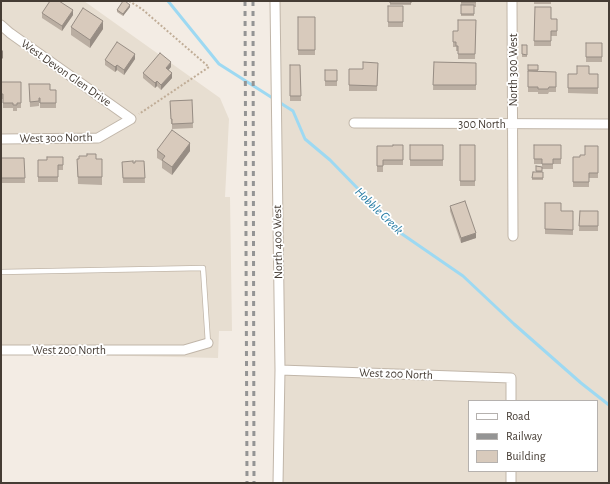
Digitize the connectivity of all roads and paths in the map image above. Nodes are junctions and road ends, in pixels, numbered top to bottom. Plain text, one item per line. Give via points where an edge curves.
1 (129, 1) edge
2 (275, 1) edge
3 (512, 1) edge
4 (1, 25) edge
5 (131, 119) junction
6 (354, 123) dead end
7 (513, 124) junction
8 (609, 124) edge
9 (1, 139) edge
10 (513, 236) dead end
11 (1, 272) edge
12 (208, 343) joint
13 (1, 350) edge
14 (280, 370) junction
15 (511, 400) edge
16 (511, 472) edge
17 (278, 483) edge
18 (511, 483) edge

1 - 5 path via 142,9 209,67
2 - 14 street, North 400 West
3 - 7 street, North 300 West
4 - 5 street, West Devon Glen Drive
5 - 9 street, West 300 North via 98,138
6 - 7 street, 300 North
7 - 8 street, 300 North
7 - 10 street, North 300 West
11 - 12 lane via 203,268
12 - 13 street, West 200 North via 184,350
14 - 15 street, West 200 North via 511,378
14 - 17 street, North 400 West
16 - 18 street

